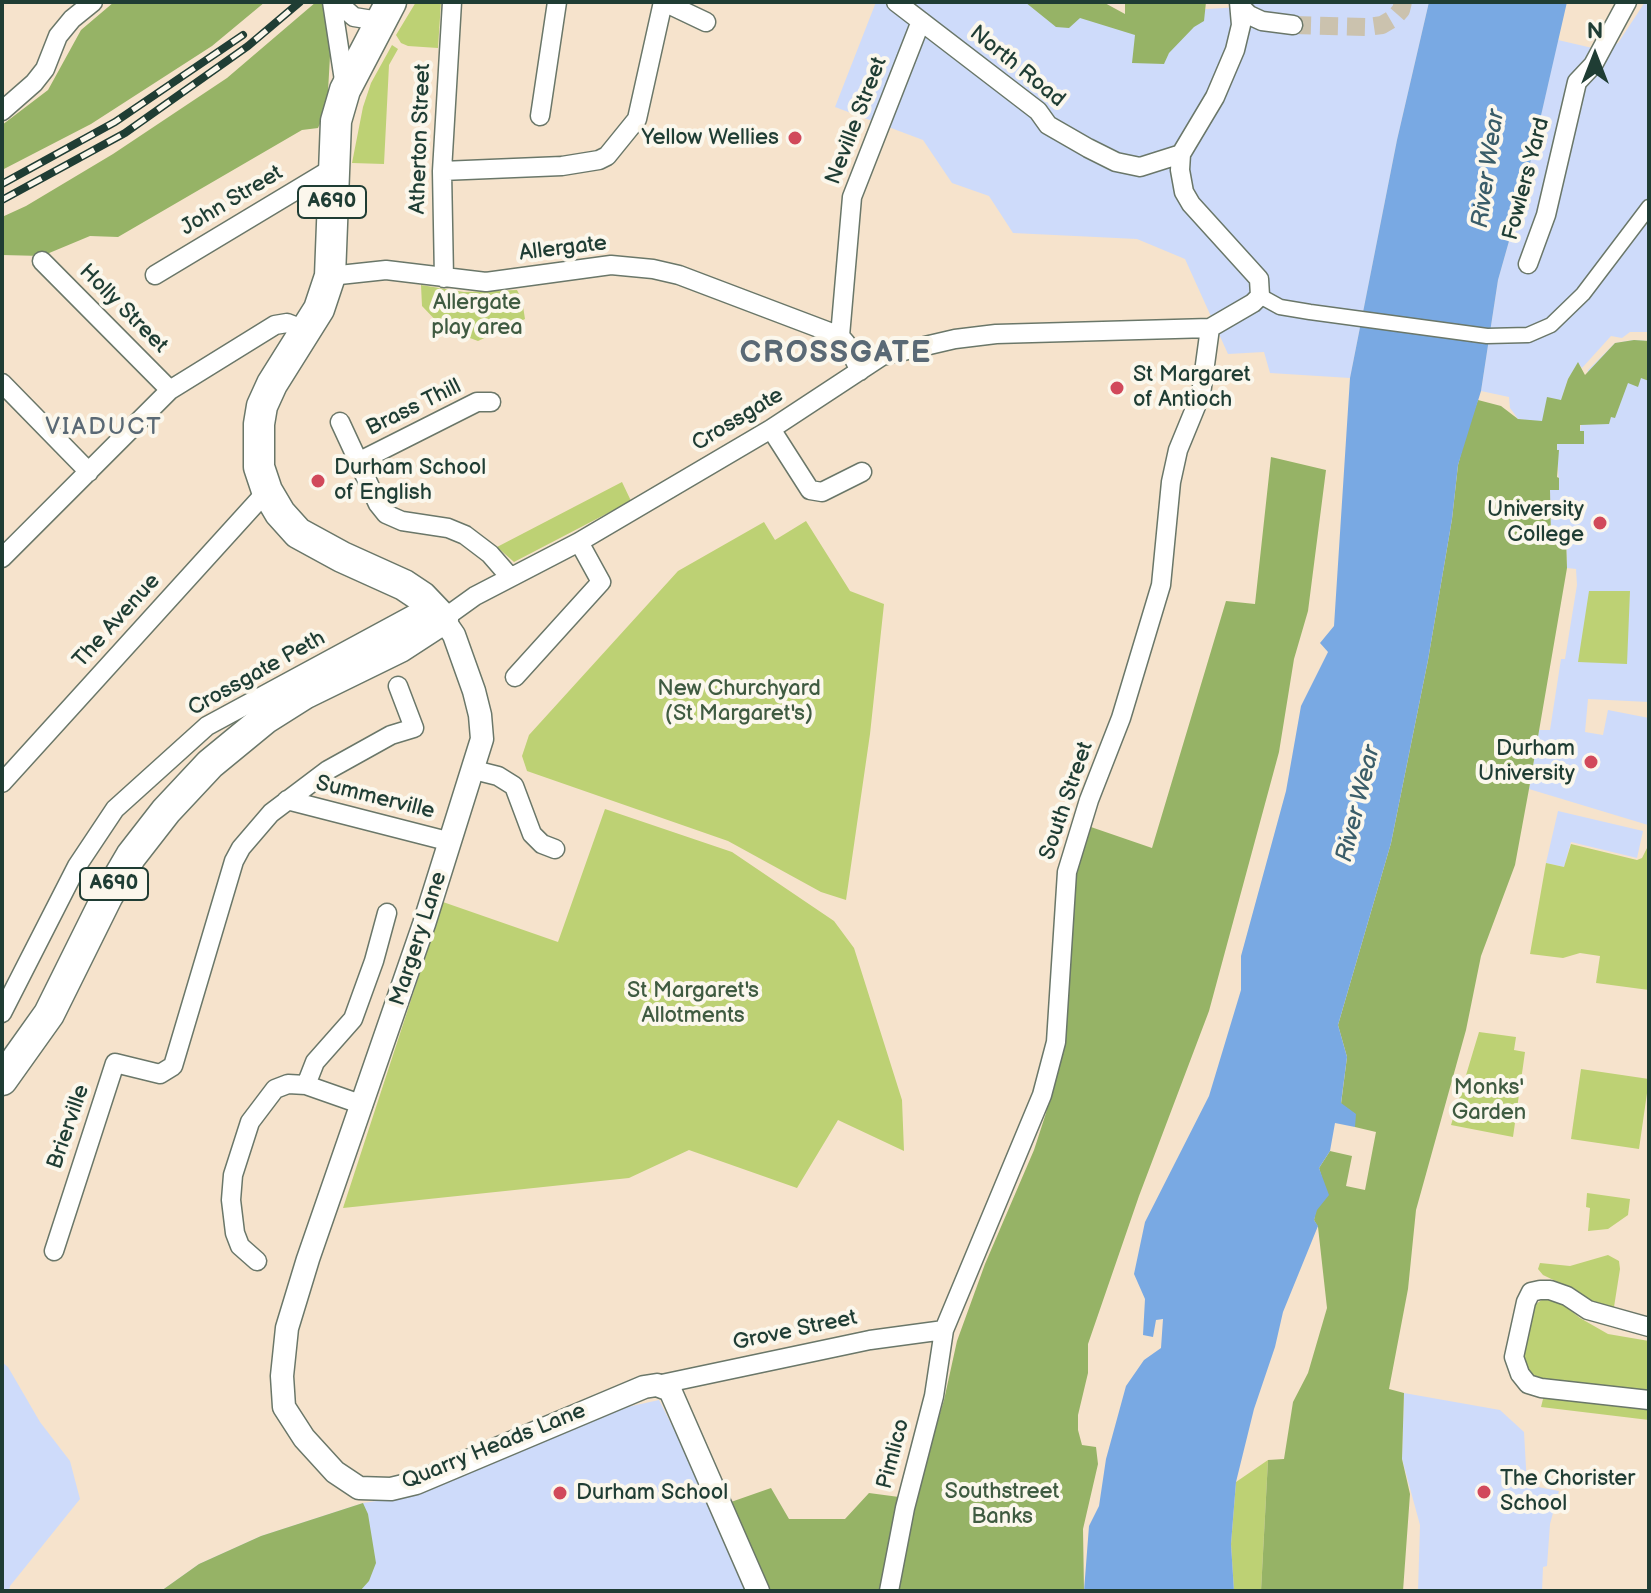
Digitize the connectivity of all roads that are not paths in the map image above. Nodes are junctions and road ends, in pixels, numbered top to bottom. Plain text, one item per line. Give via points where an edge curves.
1 (93, 2) edge
2 (335, 2) edge
3 (452, 2) edge
4 (557, 2) edge
5 (663, 2) edge
6 (896, 2) edge
7 (1627, 2) edge
8 (1240, 4) edge
9 (385, 12) edge
10 (921, 21) junction
11 (706, 22) dead end
12 (1293, 25) tunnel mouth
13 (345, 90) junction
14 (2, 111) edge
15 (540, 116) dead end
16 (1181, 154) junction
17 (333, 168) junction
18 (442, 171) junction
19 (1649, 207) edge
20 (42, 261) dead end
21 (1528, 264) dead end
22 (155, 275) dead end
23 (330, 276) junction
24 (444, 278) junction
25 (1260, 296) junction
26 (1210, 328) junction
27 (305, 330) junction
28 (840, 336) junction
29 (860, 371) junction
30 (2, 383) edge
31 (170, 390) junction
32 (491, 402) dead end
33 (340, 422) dead end
34 (771, 429) junction
35 (358, 462) junction
36 (89, 472) junction
37 (862, 472) dead end
38 (267, 491) junction
39 (579, 542) junction
40 (5, 549) edge
41 (510, 577) junction
42 (432, 608) junction
43 (515, 677) dead end
44 (398, 686) dead end
45 (474, 770) junction
46 (2, 783) edge
47 (287, 800) junction
48 (451, 842) junction
49 (544, 852) dead end
50 (387, 913) dead end
51 (2, 1013) edge
52 (2, 1080) edge
53 (306, 1085) junction
54 (363, 1105) junction
55 (54, 1251) dead end
56 (308, 1259) joint
57 (257, 1261) dead end
58 (1649, 1327) edge
59 (944, 1330) junction
60 (657, 1385) junction
61 (1649, 1400) edge
62 (758, 1591) edge
63 (889, 1591) edge

1 - 14 street via 58,36 34,83
2 - 9 street via 354,17
2 - 13 street
3 - 18 street, Atherton Street
4 - 15 street
5 - 11 street
5 - 18 street via 637,119 607,156 562,166
6 - 10 street, North Road
7 - 21 street, Fowlers Yard via 1593,65 1577,82 1546,215
8 - 12 street via 1262,21
8 - 16 street via 1238,39 1225,77
9 - 13 highway, A690
10 - 16 street, North Road via 1038,111 1048,125 1116,162 1140,167
10 - 28 street, Neville Street via 852,197
13 - 17 highway, A690 via 336,121
16 - 25 street via 1187,198 1254,270
17 - 22 street, John Street
17 - 23 highway, A690
18 - 24 street, Atherton Street
19 - 25 street via 1583,294 1551,325 1528,335 1487,336 1350,318 1285,308
20 - 31 street, Holly Street
23 - 24 street, Allergate via 386,270
23 - 27 highway, A690
24 - 28 street, Allergate via 503,281 611,265 653,269
25 - 26 street, Crossgate
26 - 29 street, Crossgate via 955,339 882,356
26 - 59 street, South Street via 1203,385 1171,482 1161,585 1067,872 1056,1042 1042,1095
27 - 31 street via 275,325
27 - 38 highway, A690 via 262,406 259,467
28 - 29 street
29 - 34 street, Crossgate
30 - 36 street
31 - 36 street
32 - 35 street, Brass Thill via 477,402
33 - 35 street
34 - 37 street via 810,490 822,492
34 - 39 street, Crossgate
35 - 41 street via 386,514 465,535
36 - 40 street
38 - 42 highway, A690 via 298,533 404,585
38 - 46 street, The Avenue
39 - 41 street, Crossgate
39 - 43 street via 601,582
41 - 42 street, Crossgate via 475,596
42 - 45 street, Margery Lane via 454,635 480,715 482,739
42 - 51 street, Crossgate Peth via 422,605 416,613 207,726 115,809 77,866
42 - 52 highway, A690 via 400,647 266,718 166,811 131,856 49,1014
44 - 47 street via 414,728 364,748
45 - 48 street, Margery Lane
45 - 49 street via 514,786
47 - 48 street, Summerville
47 - 55 street, Brierville via 255,829 234,861 173,1066 160,1074 115,1063
48 - 54 street, Margery Lane
50 - 53 street via 353,1019 315,1062
53 - 54 street
53 - 57 street via 275,1089 241,1143 233,1175 233,1220 240,1246
54 - 56 street, Margery Lane
56 - 60 street, Quarry Heads Lane via 287,1328 284,1407 335,1472 359,1488 416,1483
58 - 61 street via 1588,1310 1550,1290 1531,1292 1514,1357 1528,1384
59 - 60 street, Grove Street via 870,1340
59 - 63 street, Pimlico
60 - 62 street via 670,1390

